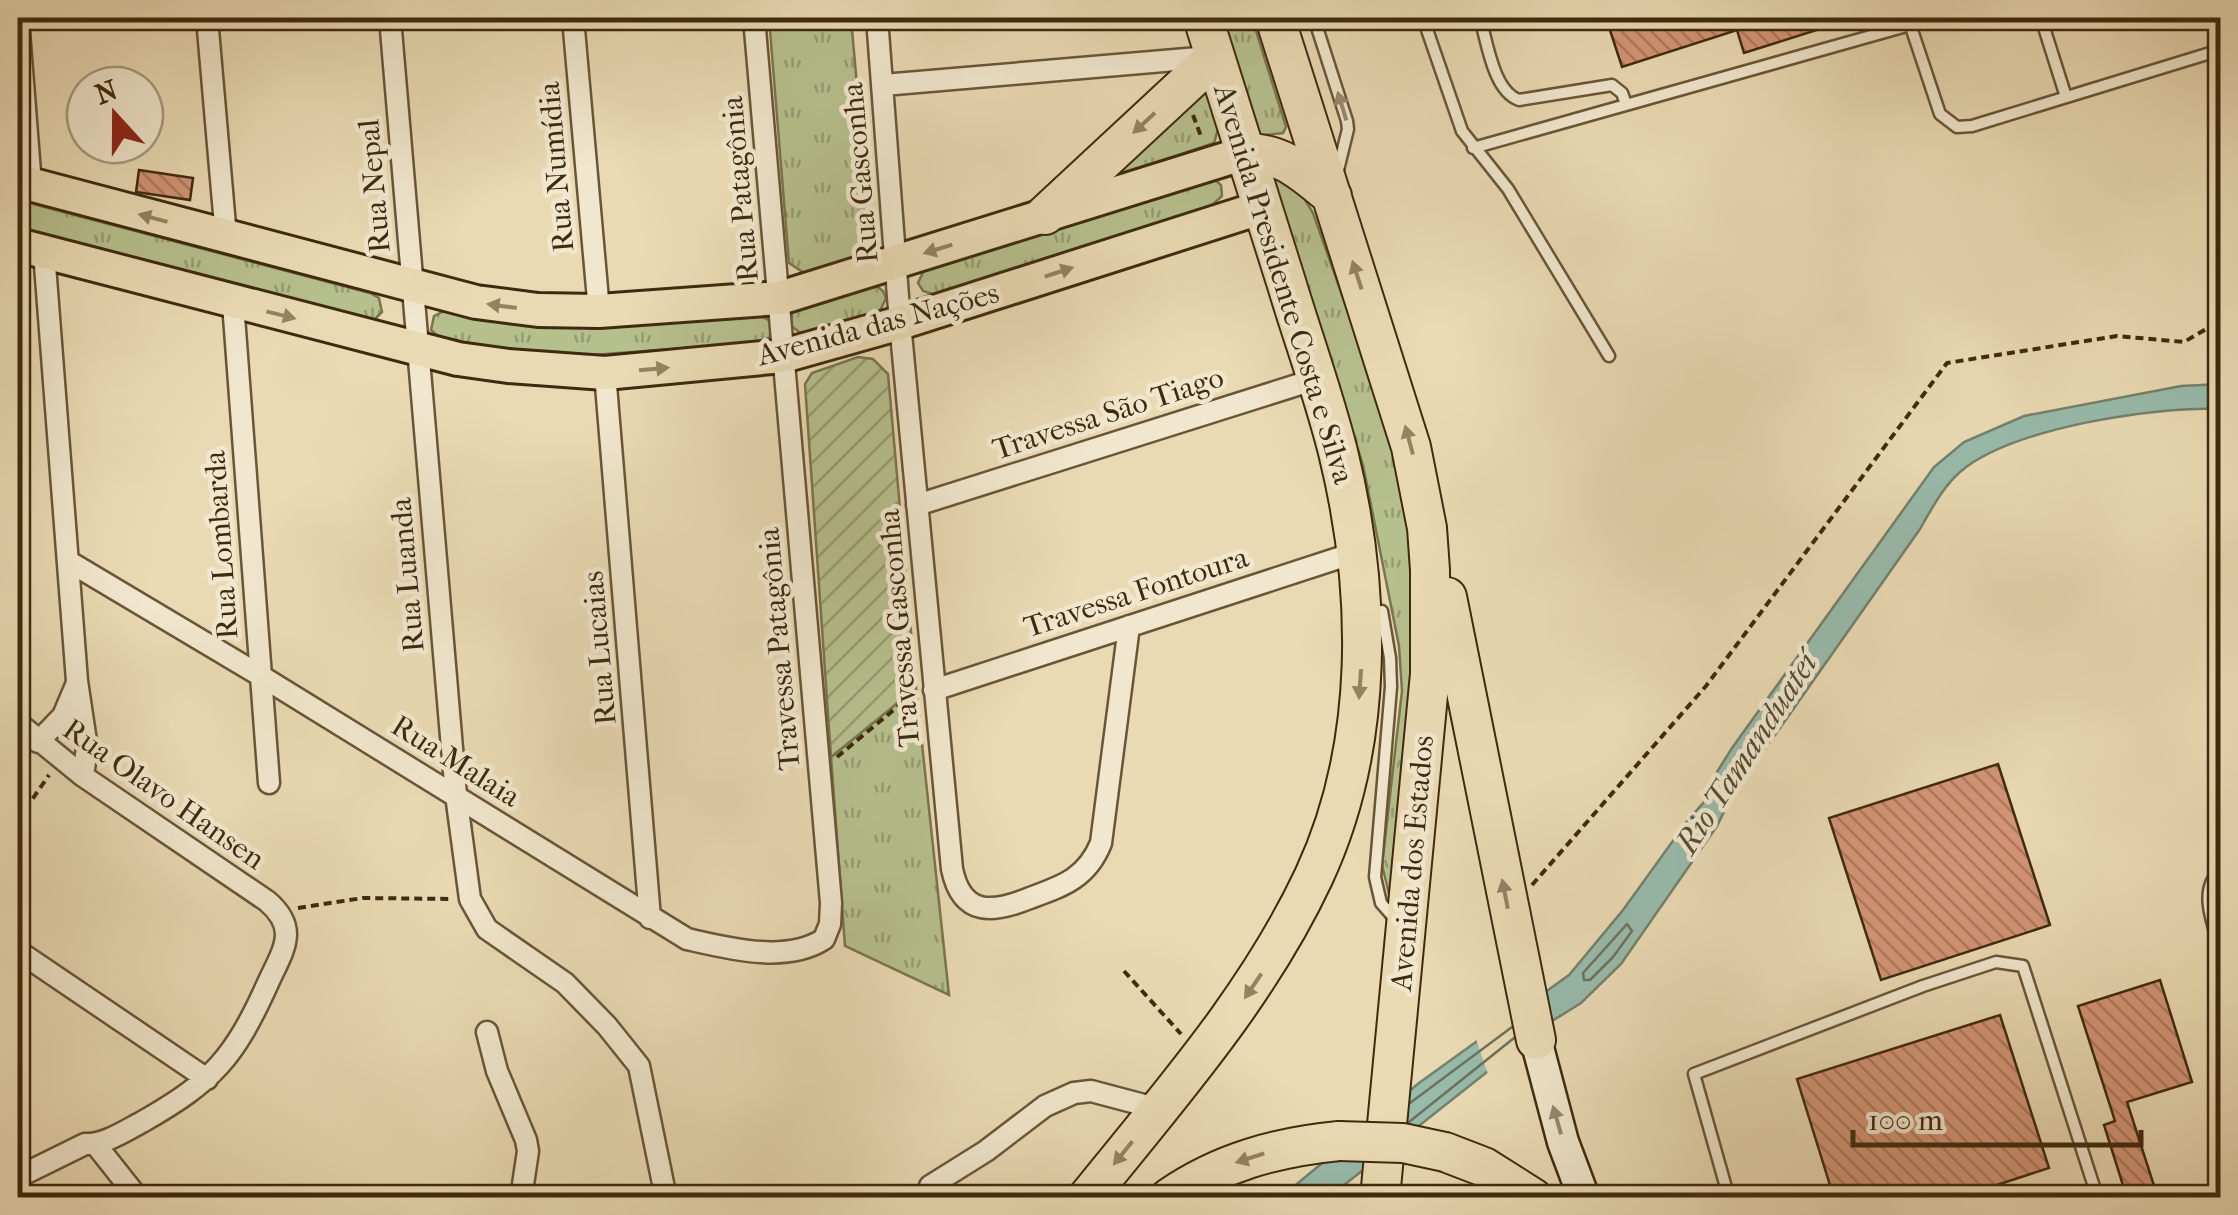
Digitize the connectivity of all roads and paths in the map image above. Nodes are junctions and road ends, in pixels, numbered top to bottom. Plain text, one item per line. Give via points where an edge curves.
1 (207, 18) edge
2 (390, 18) edge
3 (573, 18) edge
4 (754, 18) edge
5 (877, 18) edge
6 (1203, 18) edge
7 (1275, 18) edge
8 (1314, 18) edge
9 (1423, 18) edge
10 (1480, 18) edge
11 (2041, 18) edge
12 (18, 20) edge
13 (1909, 21) edge
14 (2220, 50) edge
15 (1216, 57) junction
16 (883, 85) junction
17 (1175, 94) junction
18 (2066, 97) junction
19 (1626, 104) junction
20 (1473, 148) junction
21 (1246, 153) junction
22 (1204, 165) junction
23 (24, 183) edge
24 (1332, 196) junction
25 (1262, 208) junction
26 (1045, 215) junction
27 (226, 238) junction
28 (31, 249) edge
29 (898, 261) junction
30 (413, 286) junction
31 (780, 298) junction
32 (233, 303) junction
33 (599, 311) junction
34 (2220, 322) edge
35 (900, 323) junction
36 (418, 350) junction
37 (783, 356) junction
38 (1609, 356) dead end
39 (605, 373) junction
40 (1316, 379) junction
41 (917, 505) junction
42 (1426, 528) junction
43 (1356, 552) junction
44 (68, 561) junction
45 (1382, 611) dead end
46 (1129, 626) junction
47 (261, 676) junction
48 (77, 681) junction
49 (934, 690) junction
50 (18, 723) edge
51 (38, 742) junction
52 (60, 759) junction
53 (820, 767) junction
54 (83, 776) junction
55 (269, 783) dead end
56 (456, 795) junction
57 (18, 820) edge
58 (2220, 871) edge
59 (470, 900) junction
60 (279, 911) junction
61 (1509, 911) junction
62 (650, 918) junction
63 (1406, 930) junction
64 (826, 935) joint
65 (2220, 948) edge
66 (18, 951) edge
67 (1124, 971) dead end
68 (487, 1032) dead end
69 (1536, 1040) joint
70 (1200, 1056) junction
71 (206, 1079) junction
72 (1159, 1109) junction
73 (96, 1145) junction
74 (18, 1177) edge
75 (930, 1186) dead end
76 (2095, 1197) edge
77 (138, 1198) edge
78 (521, 1198) edge
79 (666, 1198) edge
80 (1088, 1198) edge
81 (1168, 1198) edge
82 (1380, 1198) edge
83 (1534, 1198) edge
84 (1584, 1198) edge
85 (1729, 1198) edge

1 - 27 street
2 - 30 street, Rua Nepal
3 - 33 street, Rua Numídia
4 - 31 street, Rua Patagônia
5 - 16 street, Rua Gasconha
6 - 15 highway, Avenida Presidente Costa e Silva
7 - 24 highway
24 -> 8 lane via 1348,130
9 - 20 lane
10 - 19 lane via 1502,88 1512,98 1601,84 1612,85
11 - 18 lane
12 - 23 street
13 - 18 lane via 1940,114 1957,127
13 - 19 lane
14 - 18 lane
15 - 16 street
15 - 17 highway
15 - 21 highway, Avenida Presidente Costa e Silva
16 - 29 street, Rua Gasconha
17 - 22 path via 1191,110
17 -> 26 highway
19 - 20 lane
20 - 38 lane via 1508,189
21 - 22 main road, Avenida das Nações
21 - 24 highway via 1283,158
21 - 25 highway, Avenida Presidente Costa e Silva
22 - 26 main road, Avenida das Nações
27 -> 23 main road, Avenida das Nações
42 -> 24 highway via 1408,434
35 -> 25 main road, Avenida das Nações
25 - 40 highway, Avenida Presidente Costa e Silva
26 -> 29 main road, Avenida das Nações
27 - 30 main road, Avenida das Nações
28 - 32 main road, Avenida das Nações
28 - 44 street
29 - 31 main road, Avenida das Nações
29 - 35 street, Rua Gasconha
33 -> 30 main road, Avenida das Nações via 510,308
30 - 36 street, Rua Nepal
31 - 33 main road, Avenida das Nações
31 - 37 street, Rua Patagônia
32 -> 36 main road, Avenida das Nações
32 - 47 street, Rua Lombarda
34 - 61 path via 2184,342 2117,336 1946,363 1706,686
35 - 37 main road, Avenida das Nações
35 - 41 street, Travessa Gasconha
36 - 39 main road, Avenida das Nações
36 - 56 street, Rua Luanda
39 -> 37 main road, Avenida das Nações
37 - 53 street, Travessa Patagônia
39 - 62 street, Rua Lucaias
40 - 41 street, Travessa São Tiago
40 - 43 highway, Avenida Presidente Costa e Silva via 1338,449
41 - 49 street, Travessa Gasconha
61 -> 42 highway via 1448,602
42 - 63 highway, Avenida dos Estados via 1430,674
43 - 46 street, Travessa Fontoura
43 -> 70 highway via 1363,637 1344,790 1291,922
44 - 47 street, Rua Malaia
44 - 48 street
45 - 63 lane via 1391,687 1376,888
46 - 49 street, Travessa Fontoura
46 - 49 street, Travessa Gasconha via 1102,844 1078,878 1003,909 988,910 964,896 954,880
47 - 55 street, Rua Lombarda
47 - 56 street, Rua Malaia
48 - 51 street via 62,716
48 - 54 street
49 - 53 path via 916,692
50 - 51 street, Rua Olavo Hansen
51 - 52 street, Rua Olavo Hansen
52 - 54 street, Rua Olavo Hansen
52 - 57 path
53 - 64 street, Travessa Patagônia via 832,902
54 - 60 street, Rua Olavo Hansen
56 - 59 street, Rua Luanda
56 - 62 street, Rua Malaia
58 - 65 lane via 2207,891
59 - 60 path via 363,898
59 - 79 street via 487,929 565,983 639,1066
60 - 71 street via 287,931 280,957 242,1037
61 - 69 highway
62 - 64 street, Rua Malaia via 687,939 751,950 796,950
63 - 82 highway, Avenida dos Estados
66 - 71 street
67 - 70 path
68 - 78 street via 526,1140
84 -> 69 main road
70 - 72 highway
71 - 73 street
72 - 75 street via 1074,1093
72 -> 80 highway
73 - 74 street via 85,1144
73 - 77 street
76 - 85 lane via 2023,966 1996,962 1694,1074
83 -> 81 highway, bridge via 1445,1152 1403,1142 1339,1140 1261,1153

